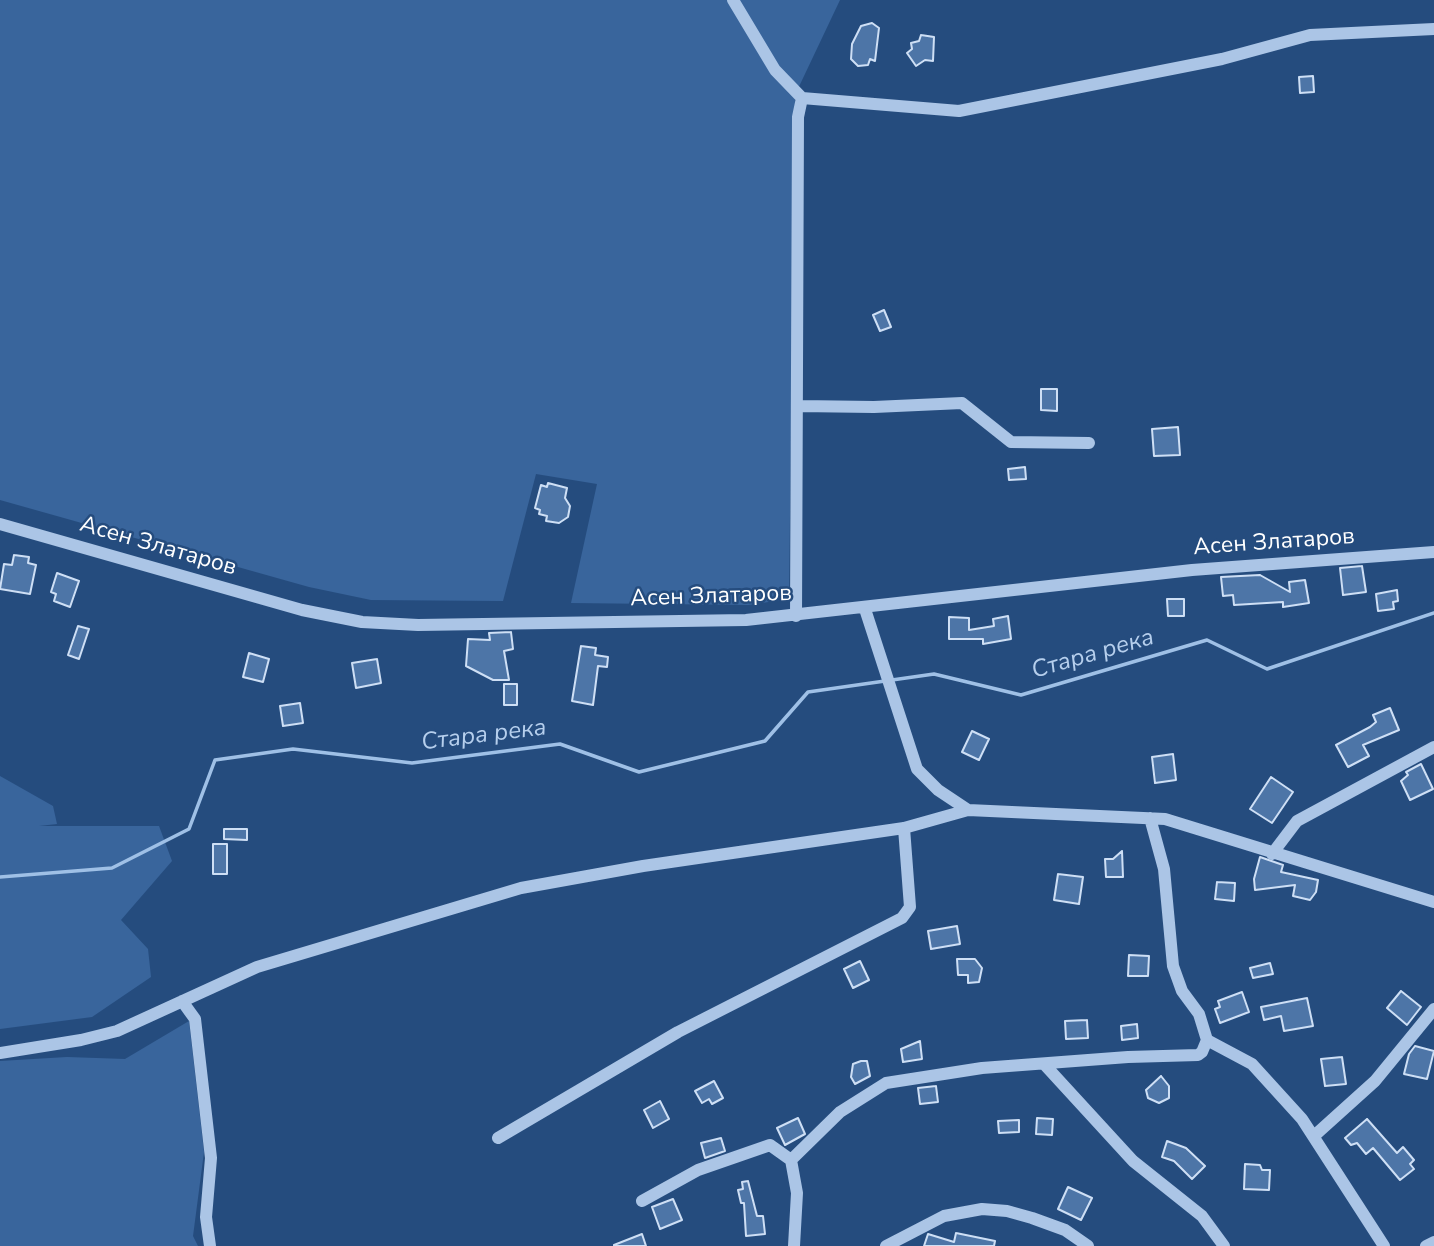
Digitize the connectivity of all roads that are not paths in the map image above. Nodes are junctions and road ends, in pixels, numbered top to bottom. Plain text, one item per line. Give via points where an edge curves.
1 (733, 0) edge
2 (1434, 29) edge
3 (802, 98) junction
4 (799, 406) junction
5 (1089, 443) dead end
6 (0, 524) edge
7 (1434, 552) edge
8 (864, 609) junction
9 (796, 616) junction
10 (1433, 749) edge
11 (968, 810) junction
12 (1150, 818) junction
13 (904, 828) junction
14 (1272, 854) junction
15 (1434, 902) edge
16 (182, 1001) junction
17 (1434, 1009) edge
18 (1207, 1040) junction
19 (0, 1053) edge
20 (1044, 1063) junction
21 (1314, 1136) junction
22 (498, 1138) dead end
23 (791, 1160) junction
24 (642, 1201) dead end
25 (1434, 1242) edge
26 (210, 1246) edge
27 (794, 1246) edge
28 (886, 1246) edge
29 (1088, 1246) edge
30 (1224, 1246) edge
31 (1384, 1246) edge
32 (1426, 1246) edge

1 - 3 street via 775,70
2 - 3 street via 1310,35 1222,59 959,111
3 - 4 street
4 - 5 street via 962,403 1011,442
4 - 9 street
6 - 9 street, Асен Златаров via 302,610 362,622 418,625
7 - 8 street, Асен Златаров via 1072,582
8 - 9 street, Асен Златаров
8 - 11 street via 917,769
10 - 14 street via 1297,821
11 - 12 street
11 - 13 street
12 - 14 street
12 - 18 street via 1164,869 1173,966 1182,991 1199,1014
13 - 16 street via 521,888 257,967
13 - 22 street via 910,906 902,918 678,1032
14 - 15 street
16 - 19 street via 117,1031
16 - 26 street via 195,1019 200,1057 211,1158 206,1217
17 - 21 street via 1375,1081
18 - 20 street via 1198,1055
18 - 21 street via 1252,1064
20 - 23 street via 886,1083 840,1112
20 - 30 street via 1133,1161 1202,1216
21 - 31 street
23 - 24 street via 770,1145 749,1150 698,1170
23 - 27 street via 797,1193
25 - 32 street
28 - 29 street via 944,1216 982,1209 1007,1211 1065,1230

